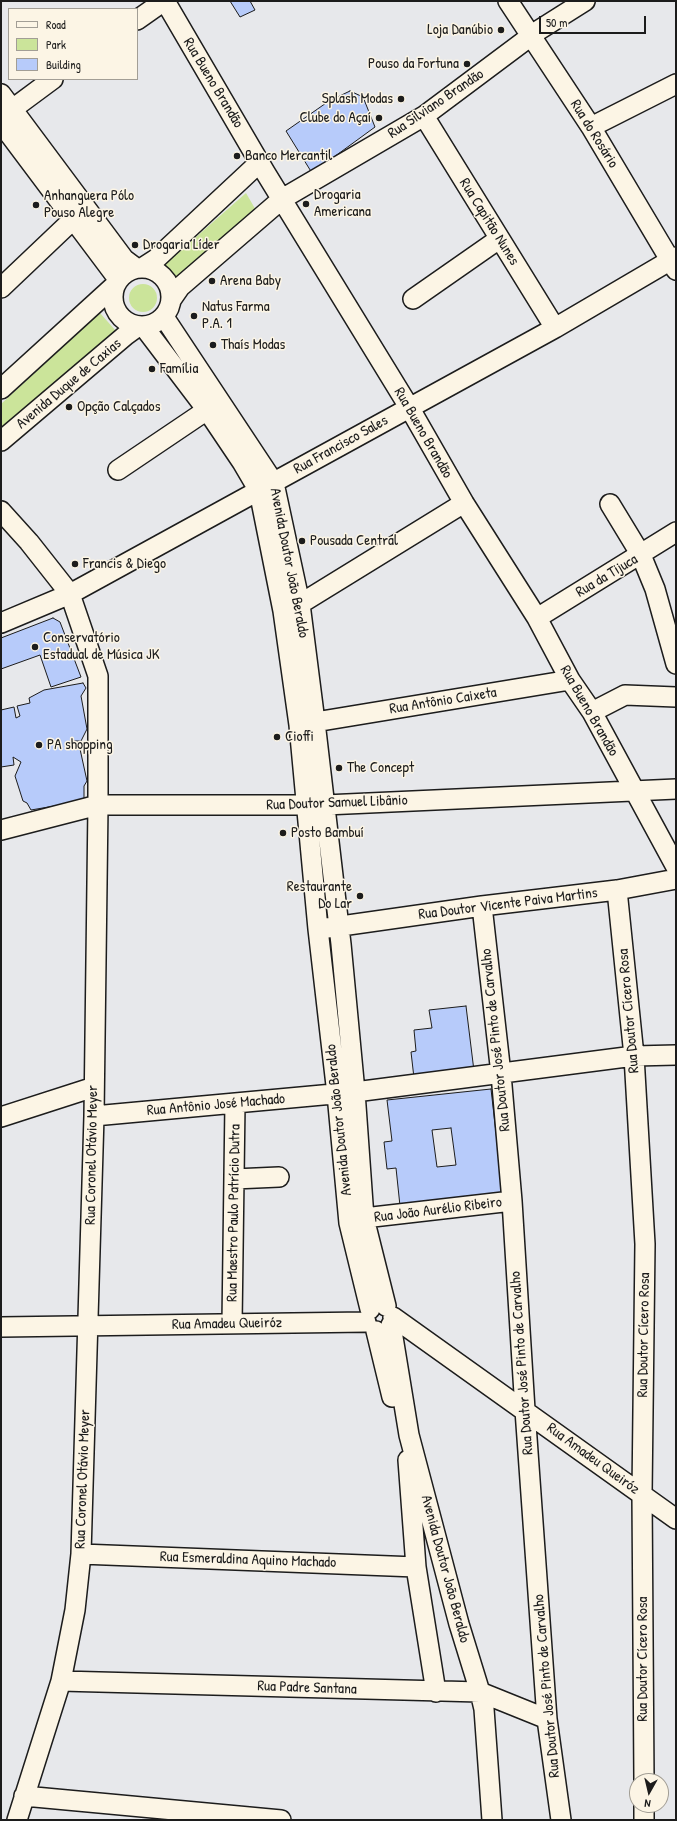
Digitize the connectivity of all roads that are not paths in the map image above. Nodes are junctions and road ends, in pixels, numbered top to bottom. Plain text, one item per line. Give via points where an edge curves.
1 (165, 1) edge
2 (508, 1) edge
3 (585, 1) edge
4 (138, 19) edge
5 (532, 37) junction
6 (52, 80) edge
7 (676, 84) edge
8 (1, 94) edge
9 (424, 116) junction
10 (5, 117) edge
11 (591, 127) junction
12 (260, 162) junction
13 (282, 199) junction
14 (79, 213) junction
15 (499, 239) junction
16 (674, 262) edge
17 (139, 268) junction
18 (116, 283) junction
19 (1, 288) edge
20 (412, 299) dead end
21 (168, 308) junction
22 (141, 327) junction
23 (555, 328) junction
24 (1, 389) edge
25 (409, 407) junction
26 (207, 410) junction
27 (1, 441) edge
28 (118, 470) dead end
29 (266, 487) junction
30 (464, 503) junction
31 (610, 504) dead end
32 (1, 511) edge
33 (673, 541) edge
34 (641, 555) junction
35 (70, 594) junction
36 (292, 608) junction
37 (537, 618) junction
38 (1, 623) edge
39 (675, 658) edge
40 (570, 680) junction
41 (676, 697) edge
42 (592, 712) junction
43 (307, 723) junction
44 (676, 789) edge
45 (635, 790) junction
46 (98, 805) junction
47 (316, 805) junction
48 (1, 830) edge
49 (676, 867) edge
50 (676, 879) edge
51 (617, 890) junction
52 (482, 906) junction
53 (339, 927) junction
54 (318, 929) junction
55 (676, 1055) edge
56 (634, 1056) junction
57 (501, 1074) junction
58 (94, 1087) junction
59 (346, 1093) junction
60 (235, 1103) junction
61 (94, 1116) junction
62 (1, 1117) edge
63 (279, 1177) dead end
64 (234, 1179) junction
65 (512, 1201) junction
66 (364, 1218) junction
67 (380, 1318) junction
68 (232, 1324) junction
69 (87, 1326) junction
70 (1, 1327) edge
71 (525, 1410) junction
72 (410, 1440) junction
73 (642, 1494) junction
74 (676, 1519) edge
75 (81, 1554) junction
76 (416, 1567) junction
77 (61, 1681) junction
78 (436, 1692) junction
79 (480, 1692) junction
80 (547, 1719) junction
81 (644, 1773) edge
82 (24, 1796) junction
83 (116, 1812) edge
84 (228, 1817) edge
85 (16, 1820) edge
86 (281, 1820) edge
87 (492, 1820) edge
88 (561, 1820) edge

1 - 4 street
1 - 12 street, Rua Bueno Brandão
2 - 5 street, Rua do Rosário
3 - 5 street, Rua Silviano Brandão
5 - 9 street, Rua Silviano Brandão
5 - 11 street, Rua do Rosário
6 - 10 street
7 - 11 street
8 - 10 street
9 - 13 street, Rua Silviano Brandão
9 - 15 street, Rua Capitão Nunes
10 - 14 street
11 - 16 street, Rua do Rosário
12 - 13 street, Rua Bueno Brandão
12 - 17 street via 156,259
13 - 21 street via 180,287
13 - 25 street, Rua Bueno Brandão
14 - 17 street via 124,258
14 - 18 street
14 - 19 street
15 - 20 street
15 - 23 street, Rua Capitão Nunes
16 - 23 street, Rua Francisco Sales
17 - 18 street via 126,272
17 - 21 street via 154,270 164,278 170,288
18 - 22 street via 112,300 116,313 125,322
18 - 24 street
21 - 22 street via 155,324
21 - 29 street, Avenida Doutor João Beraldo
22 - 26 street, Avenida Doutor João Beraldo
22 - 27 street, Avenida Duque de Caxias via 126,335
23 - 25 street, Rua Francisco Sales
25 - 29 street, Rua Francisco Sales
25 - 30 street, Rua Bueno Brandão
26 - 28 street
26 - 29 street, Avenida Doutor João Beraldo via 242,462
29 - 35 street, Rua Francisco Sales
29 - 36 street, Avenida Doutor João Beraldo
30 - 36 street
30 - 37 street, Rua Bueno Brandão
31 - 34 street
32 - 35 street, Rua Coronel Otávio Meyer
33 - 34 street, Rua da Tijuca
34 - 37 street, Rua da Tijuca
34 - 39 street
35 - 38 street, Rua Francisco Sales
35 - 46 street, Rua Coronel Otávio Meyer via 98,676
36 - 43 street, Avenida Doutor João Beraldo
37 - 40 street, Rua Bueno Brandão
40 - 42 street, Rua Bueno Brandão
40 - 43 street, Rua Antônio Caixeta
41 - 42 street via 625,695
42 - 45 street, Rua Bueno Brandão
43 - 47 street, Avenida Doutor João Beraldo
44 - 45 street, Rua Doutor Samuel Libânio
45 - 47 street, Rua Doutor Samuel Libânio
45 - 49 street, Rua Bueno Brandão
46 - 47 street, Rua Doutor Samuel Libânio
46 - 48 street, Rua Doutor Samuel Libânio
46 - 58 street, Rua Coronel Otávio Meyer
47 - 53 street, Avenida Doutor João Beraldo
47 - 54 street, Avenida Doutor João Beraldo
50 - 51 street, Rua Doutor Vicente Paiva Martins
51 - 52 street, Rua Doutor Vicente Paiva Martins
51 - 56 street, Rua Doutor Cícero Rosa
52 - 53 street, Rua Doutor Vicente Paiva Martins
52 - 57 street, Rua Doutor José Pinto de Carvalho
53 - 54 street
53 - 59 street, Avenida Doutor João Beraldo
54 - 59 street, Avenida Doutor João Beraldo
55 - 56 street, Rua Antônio José Machado
56 - 57 street, Rua Antônio José Machado
56 - 73 street, Rua Doutor Cícero Rosa via 645,1244
57 - 59 street, Rua Antônio José Machado
57 - 65 street, Rua Doutor José Pinto de Carvalho
58 - 61 street, Rua Coronel Otávio Meyer
58 - 62 street
59 - 60 street, Rua Antônio José Machado
59 - 66 street, Avenida Doutor João Beraldo
59 - 67 street, Avenida Doutor João Beraldo via 349,1223
60 - 61 street, Rua Antônio José Machado
60 - 64 street, Rua Maestro Paulo Patrício Dutra
61 - 69 street, Rua Coronel Otávio Meyer
63 - 64 street
64 - 68 street, Rua Maestro Paulo Patrício Dutra
65 - 66 street, Rua João Aurélio Ribeiro
65 - 71 street, Rua Doutor José Pinto de Carvalho
66 - 67 street, Avenida Doutor João Beraldo
67 - 68 street, Rua Amadeu Queiróz
67 - 71 street, Rua Amadeu Queiróz
67 - 72 street, Avenida Doutor João Beraldo via 395,1410
68 - 69 street, Rua Amadeu Queiróz
69 - 70 street, Rua Amadeu Queiróz
69 - 75 street, Rua Coronel Otávio Meyer
71 - 73 street, Rua Amadeu Queiróz
71 - 80 street, Rua Doutor José Pinto de Carvalho
72 - 76 street, Avenida Doutor João Beraldo via 407,1465
72 - 79 street, Avenida Doutor João Beraldo via 459,1624
73 - 74 street, Rua Amadeu Queiróz
73 - 81 street, Rua Doutor Cícero Rosa
75 - 76 street, Rua Esmeraldina Aquino Machado
75 - 77 street, Rua Coronel Otávio Meyer via 75,1610
76 - 78 street, Avenida Doutor João Beraldo
77 - 78 street, Rua Padre Santana
77 - 82 street, Rua Coronel Otávio Meyer
78 - 79 street, Rua Padre Santana
79 - 80 street, Rua Padre Santana
79 - 87 street, Avenida Doutor João Beraldo via 484,1709
80 - 88 street, Rua Doutor José Pinto de Carvalho
82 - 83 street
82 - 85 street, Rua Coronel Otávio Meyer
83 - 84 street
84 - 86 street

